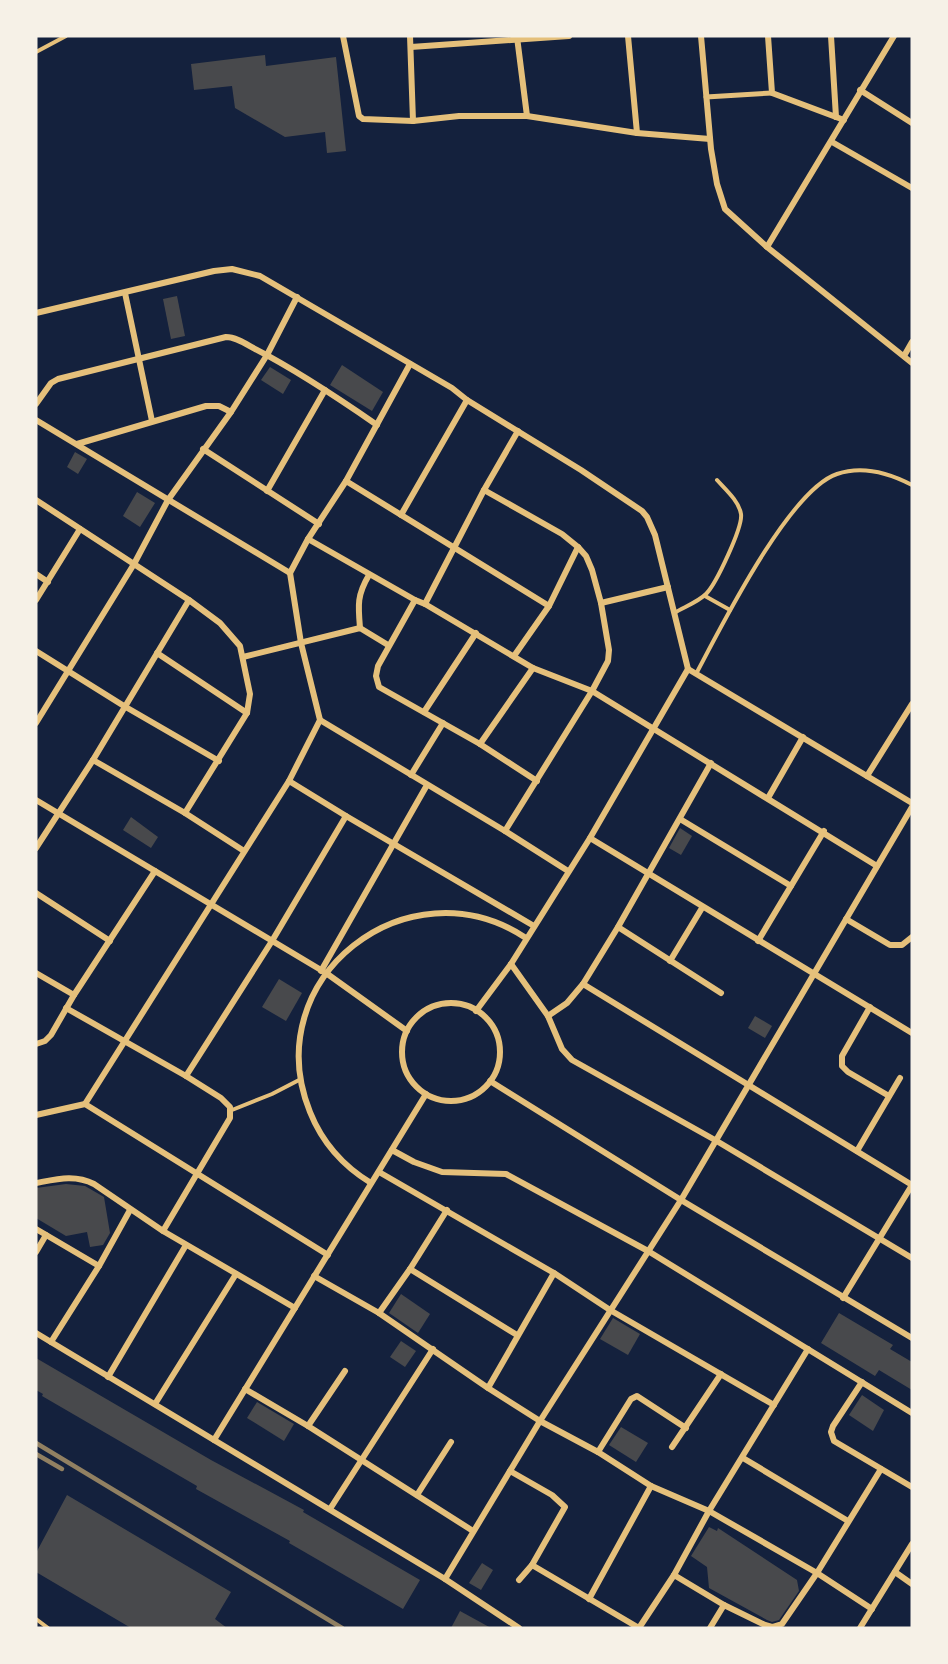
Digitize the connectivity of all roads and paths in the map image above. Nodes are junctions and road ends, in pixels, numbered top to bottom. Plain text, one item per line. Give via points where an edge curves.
1 (66, 36) edge
2 (343, 36) edge
3 (410, 36) edge
4 (569, 36) edge
5 (628, 36) edge
6 (701, 36) edge
7 (768, 36) edge
8 (831, 36) edge
9 (894, 36) edge
10 (517, 38) edge
11 (411, 47) junction
12 (36, 52) edge
13 (860, 90) junction
14 (772, 93) junction
15 (706, 98) junction
16 (527, 117) junction
17 (836, 117) junction
18 (844, 120) junction
19 (413, 121) junction
20 (912, 123) edge
21 (637, 133) junction
22 (710, 139) junction
23 (832, 142) junction
24 (912, 188) edge
25 (767, 247) junction
26 (125, 293) junction
27 (297, 297) junction
28 (36, 314) edge
29 (912, 342) edge
30 (267, 355) junction
31 (904, 356) junction
32 (140, 357) junction
33 (912, 363) edge
34 (410, 364) junction
35 (325, 390) junction
36 (467, 400) junction
37 (36, 404) edge
38 (231, 412) junction
39 (36, 420) edge
40 (152, 421) junction
41 (377, 426) junction
42 (518, 431) junction
43 (76, 444) junction
44 (203, 449) junction
45 (717, 480) dead end
46 (346, 481) junction
47 (912, 485) edge
48 (484, 490) junction
49 (267, 491) junction
50 (36, 500) edge
51 (168, 500) junction
52 (401, 516) junction
53 (319, 524) junction
54 (80, 529) junction
55 (308, 539) junction
56 (578, 547) junction
57 (455, 548) junction
58 (134, 564) junction
59 (290, 573) junction
60 (36, 574) edge
61 (369, 575) junction
62 (48, 582) junction
63 (668, 587) junction
64 (705, 596) junction
65 (36, 600) edge
66 (189, 600) junction
67 (415, 600) junction
68 (602, 603) junction
69 (425, 604) junction
70 (549, 606) junction
71 (730, 610) junction
72 (673, 613) junction
73 (360, 628) junction
74 (476, 633) junction
75 (301, 643) junction
76 (388, 645) junction
77 (36, 651) edge
78 (156, 653) junction
79 (514, 656) junction
80 (243, 657) junction
81 (533, 668) junction
82 (688, 669) junction
83 (68, 672) junction
84 (696, 674) junction
85 (592, 691) junction
86 (912, 704) edge
87 (124, 706) junction
88 (424, 712) junction
89 (247, 713) junction
90 (320, 720) junction
91 (36, 723) edge
92 (443, 723) junction
93 (653, 729) junction
94 (803, 737) junction
95 (480, 744) junction
96 (93, 760) junction
97 (219, 761) junction
98 (711, 764) junction
99 (411, 776) junction
100 (867, 776) junction
101 (289, 781) junction
102 (537, 781) junction
103 (427, 785) junction
104 (768, 798) junction
105 (36, 800) edge
106 (912, 805) edge
107 (58, 813) junction
108 (185, 813) junction
109 (346, 816) junction
110 (680, 819) junction
111 (505, 831) junction
112 (824, 831) junction
113 (590, 838) junction
114 (393, 844) junction
115 (36, 848) edge
116 (244, 850) junction
117 (878, 866) junction
118 (155, 871) junction
119 (568, 871) junction
120 (648, 875) junction
121 (791, 886) junction
122 (36, 893) edge
123 (210, 904) junction
124 (702, 908) junction
125 (846, 919) junction
126 (534, 926) junction
127 (618, 927) junction
128 (912, 937) edge
129 (526, 938) junction
130 (110, 941) junction
131 (272, 941) junction
132 (758, 941) junction
133 (670, 961) junction
134 (511, 964) junction
135 (324, 972) junction
136 (36, 973) edge
137 (815, 974) junction
138 (583, 984) junction
139 (721, 993) dead end
140 (74, 995) junction
141 (870, 1006) junction
142 (66, 1008) junction
143 (476, 1011) junction
144 (548, 1016) junction
145 (407, 1031) junction
146 (912, 1033) edge
147 (126, 1042) junction
148 (37, 1043) edge
149 (186, 1076) junction
150 (900, 1078) dead end
151 (301, 1079) junction
152 (490, 1081) junction
153 (749, 1084) junction
154 (426, 1094) junction
155 (889, 1096) junction
156 (86, 1104) junction
157 (36, 1107) edge
158 (232, 1110) junction
159 (37, 1115) edge
160 (715, 1140) junction
161 (392, 1150) junction
162 (857, 1151) junction
163 (379, 1172) junction
164 (197, 1174) junction
165 (36, 1182) edge
166 (371, 1183) junction
167 (912, 1185) edge
168 (681, 1200) junction
169 (130, 1210) junction
170 (447, 1210) junction
171 (36, 1229) edge
172 (163, 1231) junction
173 (46, 1235) junction
174 (880, 1239) junction
175 (186, 1245) junction
176 (648, 1251) junction
177 (36, 1252) edge
178 (327, 1255) junction
179 (912, 1258) edge
180 (99, 1266) junction
181 (410, 1269) junction
182 (554, 1273) junction
183 (236, 1274) junction
184 (314, 1276) junction
185 (843, 1298) junction
186 (295, 1308) junction
187 (610, 1310) junction
188 (379, 1313) junction
189 (36, 1333) edge
190 (517, 1335) junction
191 (912, 1338) edge
192 (51, 1342) junction
193 (433, 1349) junction
194 (808, 1349) junction
195 (345, 1371) dead end
196 (721, 1374) junction
197 (108, 1377) junction
198 (862, 1382) junction
199 (488, 1388) junction
200 (245, 1389) junction
201 (155, 1404) junction
202 (774, 1406) junction
203 (912, 1413) edge
204 (540, 1421) junction
205 (308, 1426) junction
206 (686, 1428) junction
207 (214, 1440) junction
208 (451, 1442) dead end
209 (672, 1447) dead end
210 (598, 1452) junction
211 (743, 1458) junction
212 (362, 1461) junction
213 (882, 1469) junction
214 (510, 1471) junction
215 (651, 1486) junction
216 (912, 1488) edge
217 (417, 1494) junction
218 (330, 1509) junction
219 (709, 1511) junction
220 (848, 1521) junction
221 (473, 1531) junction
222 (912, 1544) edge
223 (532, 1564) junction
224 (895, 1572) junction
225 (817, 1573) junction
226 (674, 1575) junction
227 (445, 1579) junction
228 (519, 1580) dead end
229 (912, 1584) edge
230 (589, 1599) junction
231 (724, 1605) junction
232 (872, 1609) junction
233 (36, 1619) edge
234 (48, 1628) edge
235 (519, 1628) edge
236 (639, 1628) edge
237 (710, 1628) edge
238 (860, 1628) edge

1 - 12 lane
2 - 19 street via 359,116 368,120
3 - 11 street
4 - 10 street
5 - 21 street
6 - 15 street
7 - 14 street
8 - 17 street
9 - 13 street
10 - 11 street
10 - 16 street
11 - 19 street
13 - 18 street
13 - 20 street
14 - 15 street
14 - 17 street
15 - 22 street
16 - 19 street via 459,116
16 - 21 street
17 - 18 street
18 - 23 street
21 - 22 street
22 - 25 street via 725,209
23 - 24 street
23 - 25 street
25 - 31 street
26 - 27 street via 232,269 260,276
26 - 28 street
26 - 32 street
27 - 30 street
27 - 34 street
29 - 31 street
30 - 32 street via 226,337
30 - 35 street
30 - 38 street
31 - 33 street
32 - 37 street via 54,381
32 - 40 street
34 - 36 street
34 - 41 street
35 - 41 street
35 - 49 street
36 - 42 street
36 - 52 street
38 - 40 street via 219,406 206,406
38 - 44 street
39 - 43 street
40 - 43 street
41 - 46 street
42 - 48 street
42 - 63 street via 642,511 655,535
43 - 51 street
44 - 49 street
44 - 51 street
45 - 64 lane via 741,512 740,524 714,585
46 - 52 street
46 - 53 street
47 - 71 lane via 880,472 858,470 836,474 817,486 783,524
48 - 56 street
48 - 57 street
49 - 53 street
50 - 54 street
51 - 58 street
51 - 59 street
52 - 57 street
53 - 55 street
54 - 58 street
54 - 62 street
55 - 59 street
55 - 61 street
56 - 68 street via 592,570
56 - 70 street
57 - 69 street
57 - 70 street
58 - 66 street
58 - 83 street
59 - 75 street
60 - 62 street
61 - 67 street
61 - 73 street via 358,603
62 - 65 street
63 - 68 street
63 - 72 street
64 - 71 lane
64 - 72 lane
66 - 78 street
66 - 80 street via 236,639
67 - 69 street
67 - 76 street
68 - 85 street via 608,661
69 - 74 street
70 - 79 street
71 - 84 lane
72 - 82 street
73 - 75 street
73 - 76 street
74 - 79 street
74 - 88 street
75 - 80 street
75 - 90 street
76 - 88 street via 376,671 379,687
77 - 83 street
78 - 87 street
78 - 89 street
79 - 81 street
80 - 89 street via 250,693
81 - 85 street
81 - 95 street
82 - 84 street
82 - 93 street
83 - 87 street
83 - 91 street
84 - 94 street
85 - 93 street
85 - 102 street
86 - 100 street
87 - 96 street
87 - 97 street
88 - 92 street
89 - 97 street
90 - 99 street
90 - 101 street
92 - 95 street
92 - 99 street
93 - 98 street
93 - 113 street
94 - 100 street
94 - 104 street
95 - 102 street
96 - 107 street
96 - 108 street
97 - 108 street
98 - 104 street
98 - 110 street
99 - 103 street
100 - 106 street
101 - 109 street
101 - 116 street
102 - 111 street
103 - 111 street
103 - 114 street
104 - 112 street
105 - 107 street
106 - 117 street
107 - 115 street
107 - 118 street
108 - 116 street
109 - 114 street
109 - 131 street
110 - 120 street
110 - 121 street
111 - 119 street
112 - 117 street
112 - 121 street
113 - 119 street
113 - 120 street
114 - 126 street
114 - 135 street
116 - 123 street
117 - 125 street
118 - 123 street
118 - 130 street
119 - 126 street
120 - 124 street
120 - 127 street
121 - 132 street
122 - 130 street
123 - 131 street
123 - 147 street
124 - 132 street
124 - 133 street
125 - 128 street via 890,945 902,945
125 - 137 street
126 - 129 street
127 - 133 street
127 - 138 street
129 - 134 street
129 - 135 street via 473,915 424,914 369,933
130 - 140 street
131 - 135 street
131 - 149 street
132 - 137 street
133 - 139 street
134 - 143 street
134 - 144 street
135 - 145 street
135 - 151 street via 303,1023
136 - 140 street
137 - 141 street
137 - 153 street
138 - 144 street via 567,1003
138 - 153 street
140 - 142 street
141 - 146 street
141 - 155 street via 842,1056 842,1066
142 - 147 street
142 - 148 street via 51,1035
143 - 145 street via 457,1004 441,1004 422,1012
143 - 152 street via 491,1024 499,1043 498,1063
144 - 160 street via 562,1048 572,1060
145 - 154 street via 402,1051 404,1067 411,1081
147 - 149 street
147 - 156 street
149 - 158 street via 221,1098
150 - 155 street
151 - 158 lane
151 - 166 street via 308,1106 324,1139 342,1161
152 - 154 street via 479,1092 461,1100 441,1100
152 - 168 street
153 - 160 street
153 - 162 street
154 - 161 street
155 - 162 street
156 - 159 street
156 - 164 street
157 - 159 street
158 - 164 street
160 - 168 street
160 - 174 street
161 - 163 street
161 - 176 street via 442,1172 506,1174
162 - 167 street
163 - 166 street
163 - 170 street
164 - 172 street
164 - 178 street
165 - 169 street via 63,1177 86,1180
166 - 178 street
167 - 174 street
168 - 176 street
168 - 185 street
169 - 172 street
169 - 180 street
170 - 181 street
170 - 182 street
171 - 173 street
172 - 175 street
173 - 177 street
173 - 180 street
174 - 179 street
174 - 185 street
175 - 183 street
175 - 197 street
176 - 187 street
176 - 194 street
178 - 184 street
180 - 192 street
181 - 188 street
181 - 190 street
182 - 187 street
182 - 190 street
183 - 186 street
183 - 201 street
184 - 186 street
184 - 188 street
185 - 191 street
186 - 200 street
187 - 196 street
187 - 204 street
188 - 193 street
189 - 192 street
190 - 199 street
192 - 197 street
193 - 199 street
193 - 212 street
194 - 198 street
194 - 202 street
195 - 205 street
196 - 202 street
196 - 206 street
197 - 201 street
198 - 203 street
198 - 213 street via 831,1432 834,1441
199 - 204 street
200 - 205 street
200 - 207 street
201 - 207 street
202 - 211 street
204 - 210 street
204 - 214 street
205 - 212 street
206 - 209 street
206 - 210 street via 637,1396 631,1399
207 - 218 street
208 - 217 street
210 - 215 street
211 - 219 street
211 - 220 street
212 - 217 street
212 - 218 street
213 - 216 street
213 - 220 street
214 - 221 street
214 - 223 street via 565,1507
215 - 219 street
215 - 230 street
217 - 221 street
218 - 227 street
219 - 225 street
219 - 226 street
220 - 225 street
221 - 227 street
222 - 224 street
223 - 228 street
223 - 230 street
224 - 229 street
224 - 232 street
225 - 231 street via 777,1626 765,1625
225 - 232 street
226 - 231 street
226 - 236 street
227 - 235 street
230 - 236 street
231 - 237 street
232 - 238 street
233 - 234 lane

